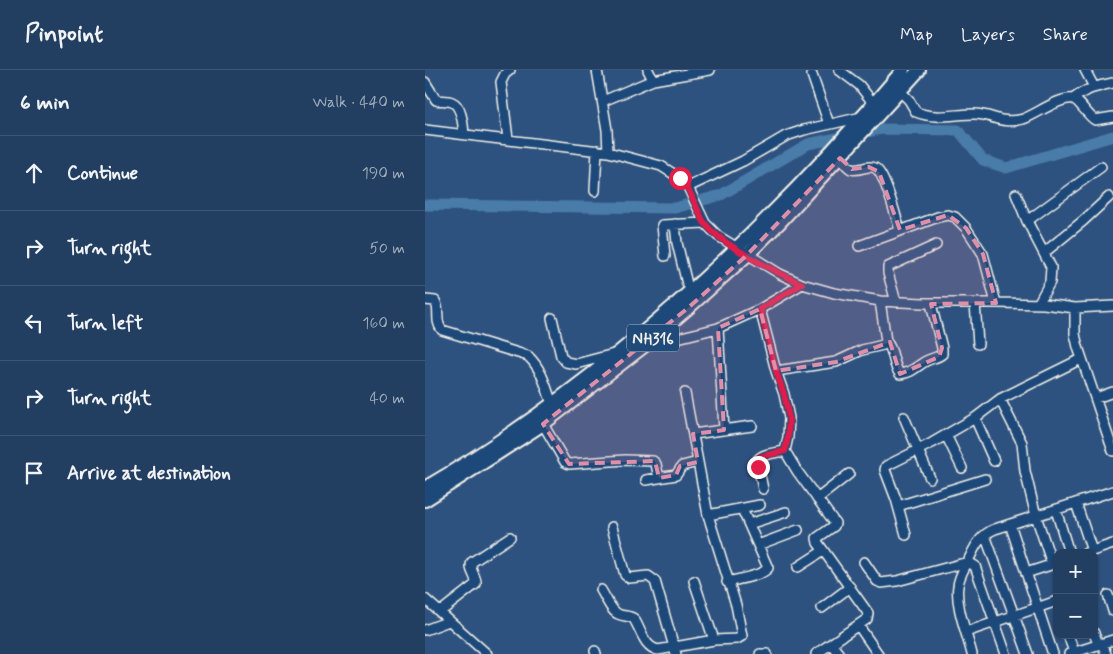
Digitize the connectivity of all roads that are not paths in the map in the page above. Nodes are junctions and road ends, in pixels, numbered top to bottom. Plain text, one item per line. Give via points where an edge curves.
1 (510, 70) edge
2 (597, 70) edge
3 (648, 70) edge
4 (710, 70) edge
5 (839, 70) edge
6 (903, 70) edge
7 (919, 70) edge
8 (1085, 70) edge
9 (812, 75) dead end
10 (653, 80) junction
11 (425, 82) edge
12 (1113, 83) edge
13 (1094, 87) junction
14 (900, 91) junction
15 (1073, 99) junction
16 (603, 101) junction
17 (877, 109) junction
18 (862, 117) junction
19 (1113, 117) edge
20 (829, 124) junction
21 (425, 130) edge
22 (464, 134) junction
23 (508, 139) junction
24 (597, 150) junction
25 (608, 152) junction
26 (833, 157) junction
27 (1101, 167) dead end
28 (689, 189) junction
29 (595, 191) dead end
30 (1016, 194) dead end
31 (1109, 197) dead end
32 (703, 219) junction
33 (1027, 221) junction
34 (675, 224) junction
35 (900, 230) junction
36 (936, 245) dead end
37 (859, 246) dead end
38 (742, 252) junction
39 (1045, 252) junction
40 (665, 256) dead end
41 (687, 284) dead end
42 (802, 284) junction
43 (425, 300) edge
44 (880, 301) junction
45 (896, 302) junction
46 (975, 303) junction
47 (996, 303) junction
48 (931, 304) junction
49 (1041, 304) junction
50 (1113, 306) edge
51 (1073, 307) junction
52 (760, 309) junction
53 (552, 318) dead end
54 (718, 328) junction
55 (886, 341) junction
56 (978, 344) dead end
57 (644, 346) junction
58 (619, 353) junction
59 (1081, 358) junction
60 (776, 371) junction
61 (1113, 392) edge
62 (685, 393) dead end
63 (1095, 398) junction
64 (1000, 399) junction
65 (551, 404) junction
66 (904, 417) dead end
67 (975, 418) junction
68 (543, 424) junction
69 (752, 426) dead end
70 (724, 430) junction
71 (693, 434) junction
72 (946, 435) junction
73 (918, 450) junction
74 (785, 451) junction
75 (1113, 451) edge
76 (995, 461) dead end
77 (698, 462) junction
78 (962, 468) dead end
79 (849, 474) dead end
80 (659, 476) junction
81 (929, 478) dead end
82 (985, 479) dead end
83 (646, 480) dead end
84 (425, 488) edge
85 (763, 489) dead end
86 (1113, 491) edge
87 (817, 499) junction
88 (425, 500) edge
89 (1076, 503) junction
90 (760, 505) dead end
91 (898, 506) junction
92 (741, 509) junction
93 (1056, 510) junction
94 (786, 512) dead end
95 (708, 515) junction
96 (1036, 516) junction
97 (749, 524) junction
98 (1010, 524) junction
99 (612, 528) dead end
100 (798, 530) dead end
101 (906, 534) dead end
102 (985, 535) junction
103 (510, 537) dead end
104 (1113, 544) edge
105 (758, 545) junction
106 (1068, 549) edge
107 (1088, 549) edge
108 (1098, 549) edge
109 (823, 551) junction
110 (1053, 560) edge
111 (864, 562) dead end
112 (968, 562) junction
113 (1053, 563) edge
114 (798, 567) dead end
115 (1026, 573) junction
116 (694, 581) dead end
117 (727, 582) junction
118 (850, 588) junction
119 (601, 590) dead end
120 (1108, 595) dead end
121 (425, 599) edge
122 (1053, 603) edge
123 (1037, 607) junction
124 (822, 608) dead end
125 (1113, 611) edge
126 (440, 612) junction
127 (1015, 615) junction
128 (449, 621) junction
129 (995, 622) junction
130 (858, 625) junction
131 (425, 630) edge
132 (967, 632) junction
133 (1070, 639) edge
134 (1097, 639) edge
135 (714, 640) junction
136 (1113, 640) edge
137 (831, 644) junction
138 (1100, 644) junction
139 (675, 651) edge
140 (1076, 653) edge
141 (487, 654) edge
142 (760, 654) edge
143 (767, 654) edge
144 (816, 654) edge
145 (839, 654) edge
146 (877, 654) edge
147 (972, 654) edge
148 (1006, 654) edge
149 (1029, 654) edge
150 (1053, 654) edge
151 (1105, 654) edge

1 - 23 street via 501,82
2 - 16 street
3 - 10 street
4 - 10 street
5 - 17 street via 859,85
6 - 17 highway, NH316
7 - 14 highway, NH316
8 - 13 street
9 - 20 street
10 - 16 street
11 - 22 street via 436,100 451,101 457,106
12 - 13 street
13 - 15 street
14 - 15 street via 922,114 953,117 975,114 1007,121
14 - 17 highway, NH316
15 - 19 street via 1095,120
16 - 25 street
17 - 18 highway, NH316
17 - 26 highway, NH316 via 853,142
18 - 20 street
18 - 26 highway, NH316
20 - 28 street via 785,136
21 - 22 street
22 - 23 street
23 - 24 street
24 - 25 street
24 - 29 street
25 - 28 street via 661,166 676,175
26 - 35 street via 852,169 869,166 879,172
26 - 38 highway, NH316
27 - 33 street
28 - 32 street
30 - 33 street
31 - 39 street
32 - 34 street
32 - 38 street via 718,236
33 - 39 street
34 - 40 street via 662,225
34 - 41 street
35 - 37 street
35 - 47 street via 938,217 955,217 983,254
36 - 45 street via 888,267
38 - 42 street
38 - 57 highway, NH316
38 - 58 highway, NH316
39 - 49 street via 1052,274
42 - 44 street
42 - 52 street
43 - 65 street via 437,304 437,322 442,330 528,356 540,370
44 - 45 street
44 - 55 street
45 - 48 street
46 - 47 street
46 - 48 street
46 - 56 street
47 - 49 street
48 - 55 street via 942,348 939,357 900,374
49 - 51 street
50 - 51 street
51 - 59 street
52 - 54 street
52 - 60 street
53 - 58 street via 561,356 566,362 576,364
54 - 57 street
54 - 70 street
55 - 60 street via 883,345 836,362
57 - 68 highway, NH316
58 - 65 highway, NH316
59 - 63 street
59 - 64 street
60 - 74 street via 789,421
61 - 63 street
62 - 71 street
63 - 75 street
64 - 67 street
64 - 96 street via 1022,443
65 - 84 highway, NH316
66 - 73 street
67 - 72 street
67 - 76 street
68 - 80 street via 563,460 569,464 651,461 656,464
68 - 88 highway, NH316
69 - 70 street
70 - 71 street
71 - 77 street
72 - 73 street
72 - 78 street
73 - 81 street
73 - 91 street via 885,466
74 - 85 street via 759,457
74 - 87 street
77 - 80 street via 682,466 676,474
77 - 95 street
79 - 87 street
80 - 83 street
82 - 91 street
86 - 89 street
87 - 109 street via 835,523 817,538
89 - 93 street
89 - 107 street
90 - 92 street
91 - 101 street
92 - 95 street
92 - 97 street
93 - 96 street
93 - 106 street
94 - 97 street
95 - 117 street
96 - 98 street
96 - 110 street
97 - 105 street
98 - 102 street
98 - 115 street
99 - 139 street via 625,575 629,578 649,576 655,581
100 - 105 street
102 - 112 street
102 - 127 street
103 - 126 street via 472,562 471,569 477,584
104 - 108 street
105 - 117 street via 768,568
109 - 114 street
109 - 118 street
111 - 112 street via 881,583
112 - 129 street via 975,566
112 - 132 street via 958,585
113 - 115 street
115 - 123 street
116 - 135 street
117 - 135 street via 743,634 737,639
118 - 124 street
118 - 130 street via 869,613 867,619
119 - 139 street via 615,612 634,619 652,649
120 - 125 street
121 - 126 street
122 - 123 street
123 - 127 street
123 - 150 street
126 - 128 street
127 - 129 street
127 - 149 street
128 - 131 street
128 - 141 street
129 - 132 street
129 - 148 street
130 - 137 street
130 - 146 street
132 - 147 street
133 - 140 street
134 - 138 street
135 - 139 street
136 - 138 street
137 - 144 street
137 - 145 street
138 - 140 street
138 - 151 street
142 - 143 street

